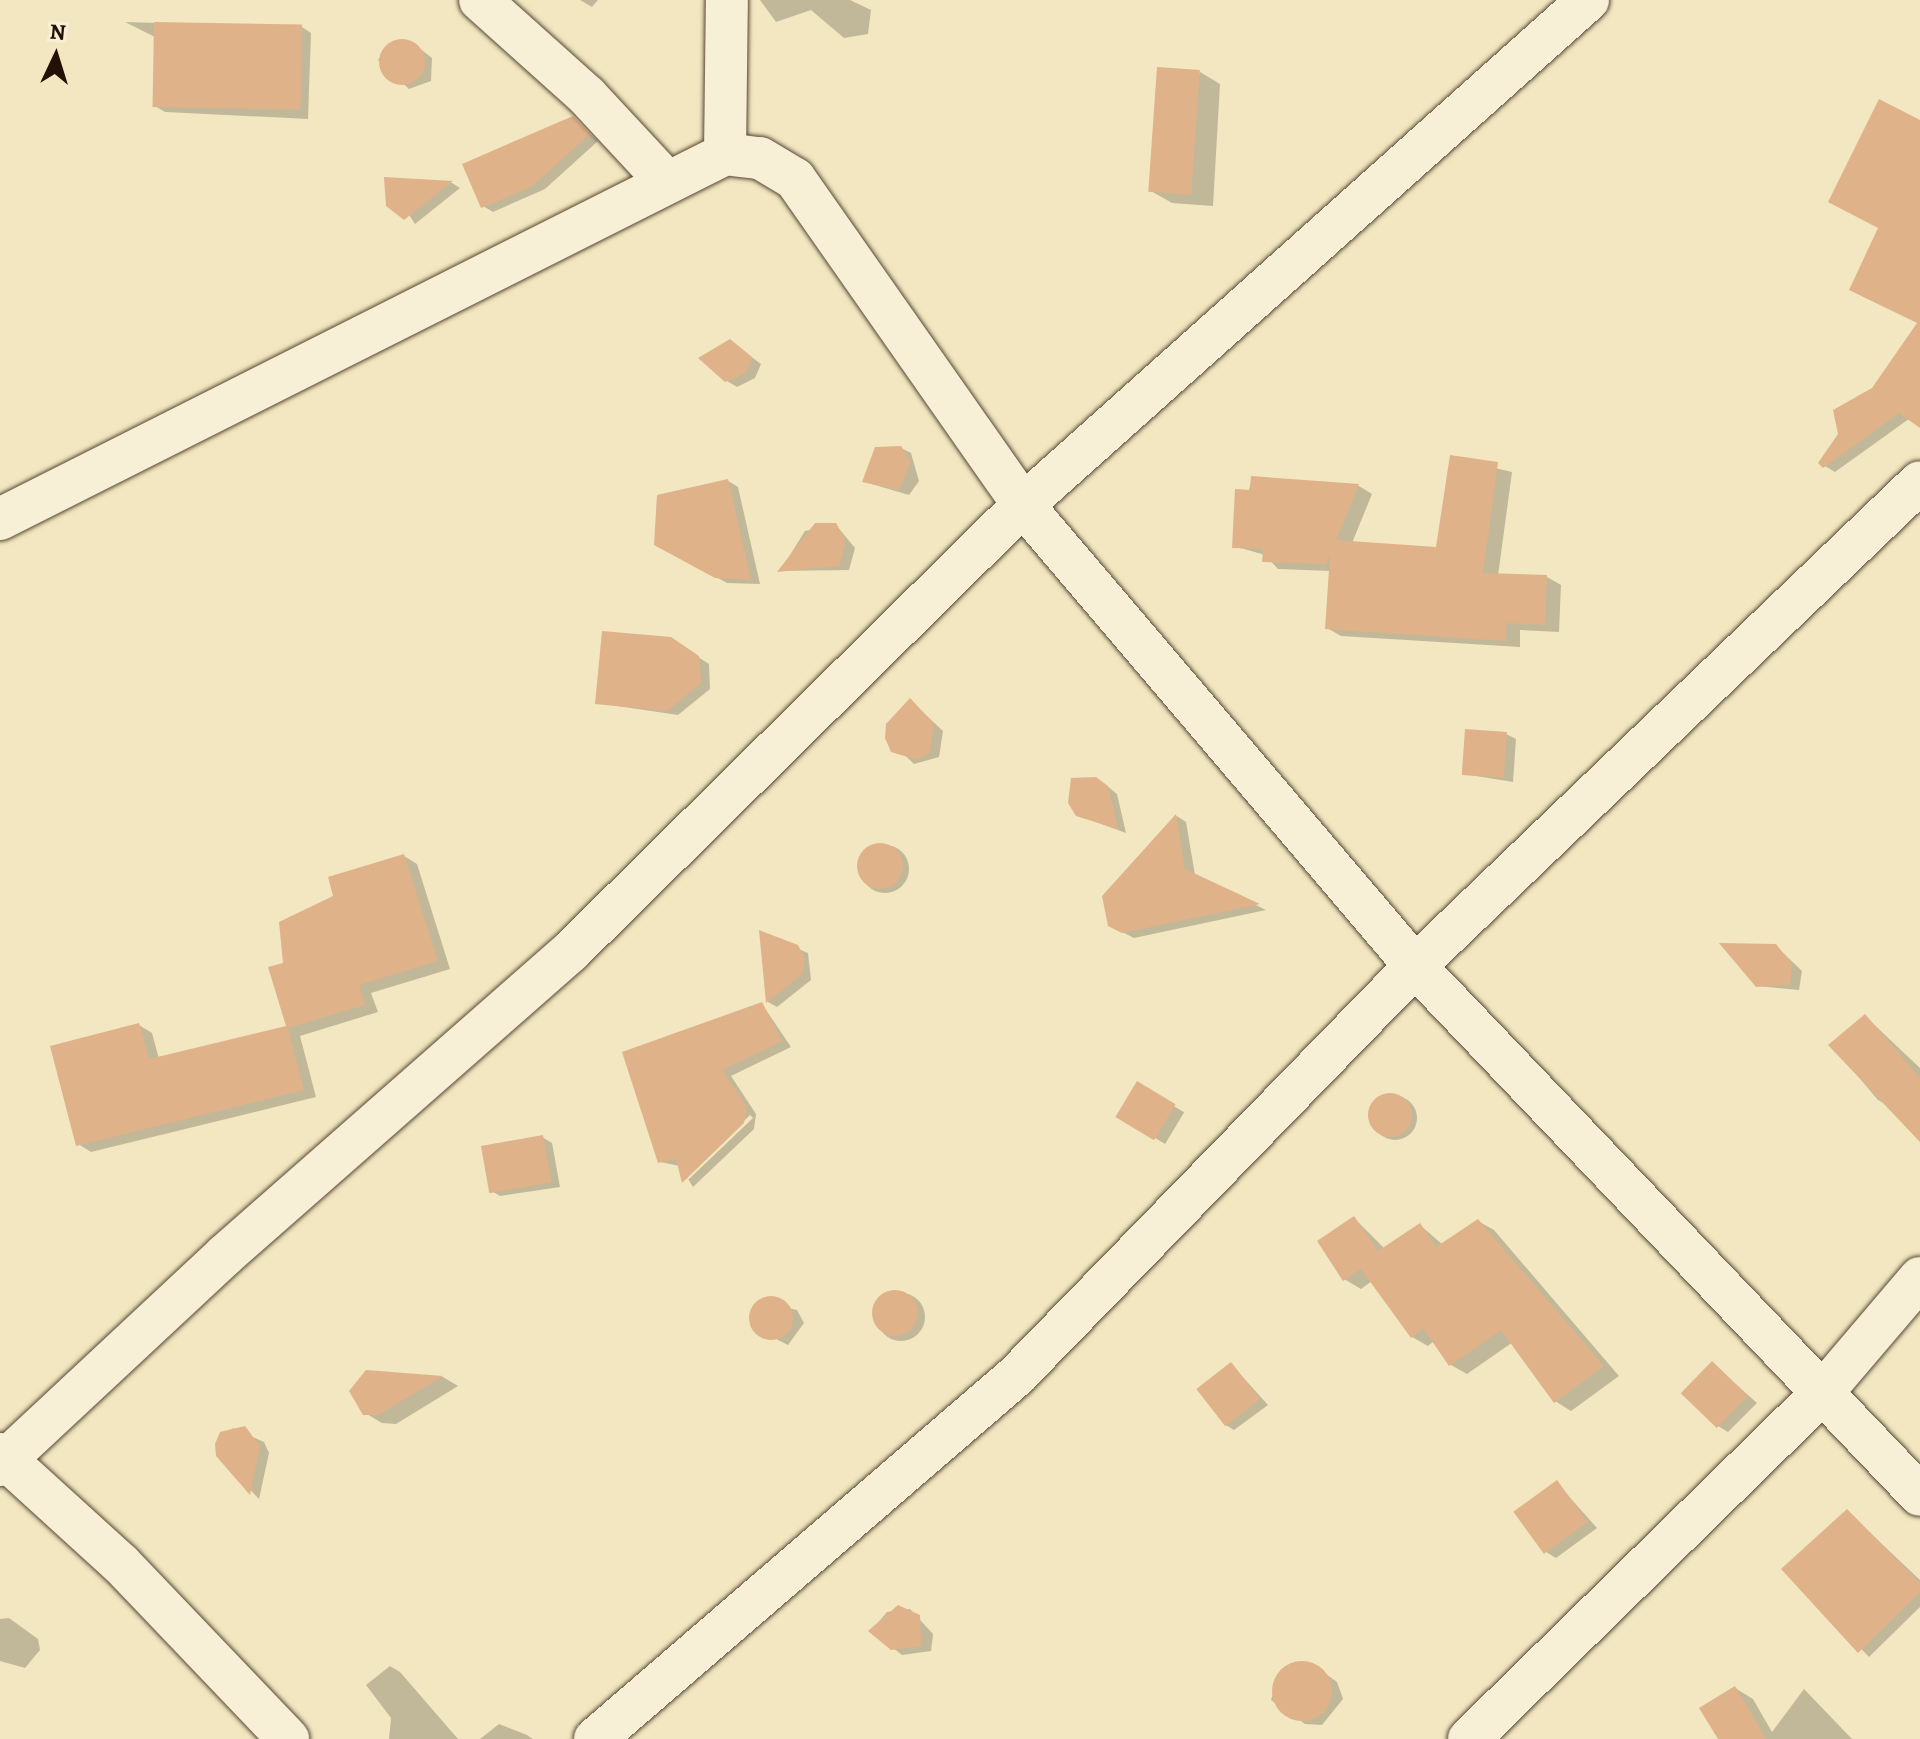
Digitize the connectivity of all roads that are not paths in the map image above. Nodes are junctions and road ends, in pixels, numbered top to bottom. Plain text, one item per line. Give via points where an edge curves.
1 (480, 0) edge
2 (727, 0) edge
3 (1588, 0) edge
4 (725, 154) junction
5 (667, 182) junction
6 (1920, 482) edge
7 (1023, 505) junction
8 (0, 519) edge
9 (1415, 966) junction
10 (1920, 1278) edge
11 (1822, 1393) junction
12 (2, 1460) edge
13 (1920, 1495) edge
14 (288, 1739) edge
15 (595, 1739) edge
16 (1469, 1739) edge

1 - 5 street via 587,96
2 - 4 street
3 - 7 street
4 - 5 street
4 - 7 street via 760,158 795,179
5 - 8 street
6 - 9 street
7 - 9 street
7 - 12 street via 570,952 225,1255
9 - 11 street
9 - 15 street via 1016,1376
10 - 11 street
11 - 13 street
11 - 16 street
12 - 14 street via 121,1564

